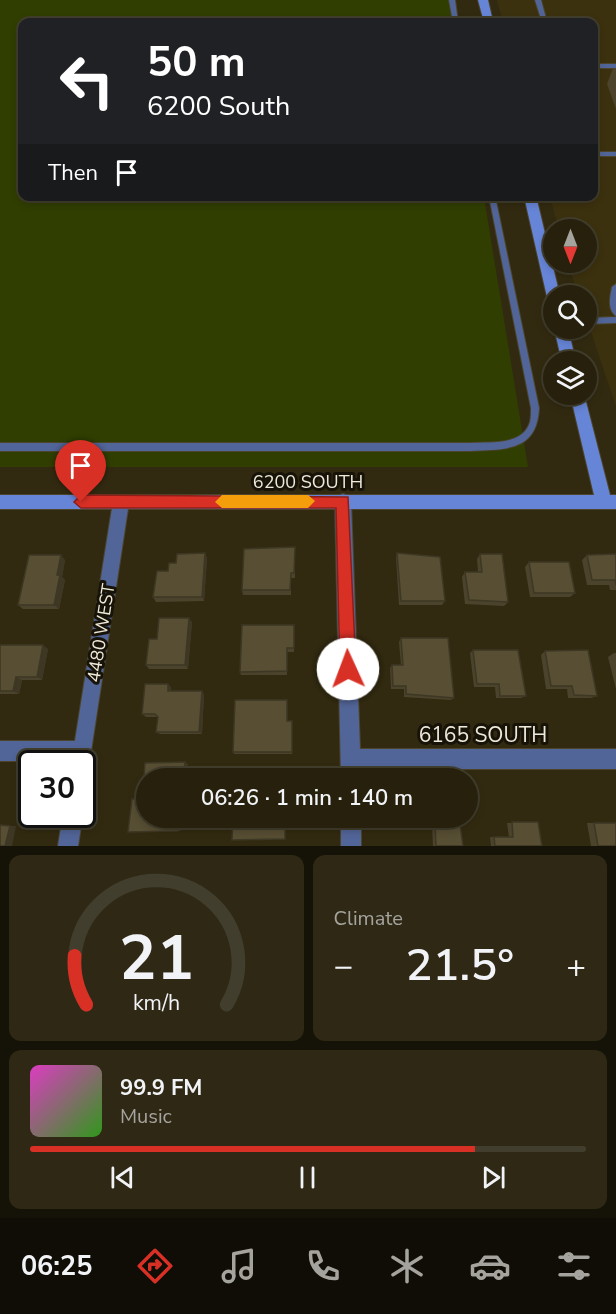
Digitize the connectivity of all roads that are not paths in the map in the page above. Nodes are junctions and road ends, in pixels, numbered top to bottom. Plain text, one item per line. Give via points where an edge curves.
1 (452, 0) edge
2 (483, 0) edge
3 (538, 0) edge
4 (455, 18) edge
5 (488, 18) edge
6 (544, 18) edge
7 (598, 66) edge
8 (616, 66) edge
9 (598, 154) edge
10 (616, 154) edge
11 (493, 201) edge
12 (531, 201) edge
13 (551, 285) edge
14 (616, 287) edge
15 (616, 313) edge
16 (616, 320) edge
17 (597, 321) edge
18 (581, 405) edge
19 (0, 447) edge
20 (343, 501) junction
21 (0, 502) edge
22 (121, 502) junction
23 (610, 502) edge
24 (83, 750) edge
25 (0, 751) edge
26 (18, 752) edge
27 (616, 759) edge
28 (351, 768) edge
29 (378, 768) edge
30 (71, 828) edge
31 (351, 828) edge
32 (68, 846) edge
33 (351, 846) edge

1 - 4 lane
2 - 5 main road
3 - 6 lane
7 - 8 lane
9 - 10 lane
11 - 19 lane via 535,408 534,428 528,437 470,447
12 - 13 main road
14 - 15 lane
16 - 17 lane
18 - 23 main road
20 - 22 main road, 6200 SOUTH
20 - 23 main road, 6200 SOUTH
20 - 28 street
21 - 22 main road, 6200 SOUTH
22 - 24 street, 4480 WEST
25 - 26 street
27 - 29 street, 6165 SOUTH
30 - 32 street
31 - 33 street

